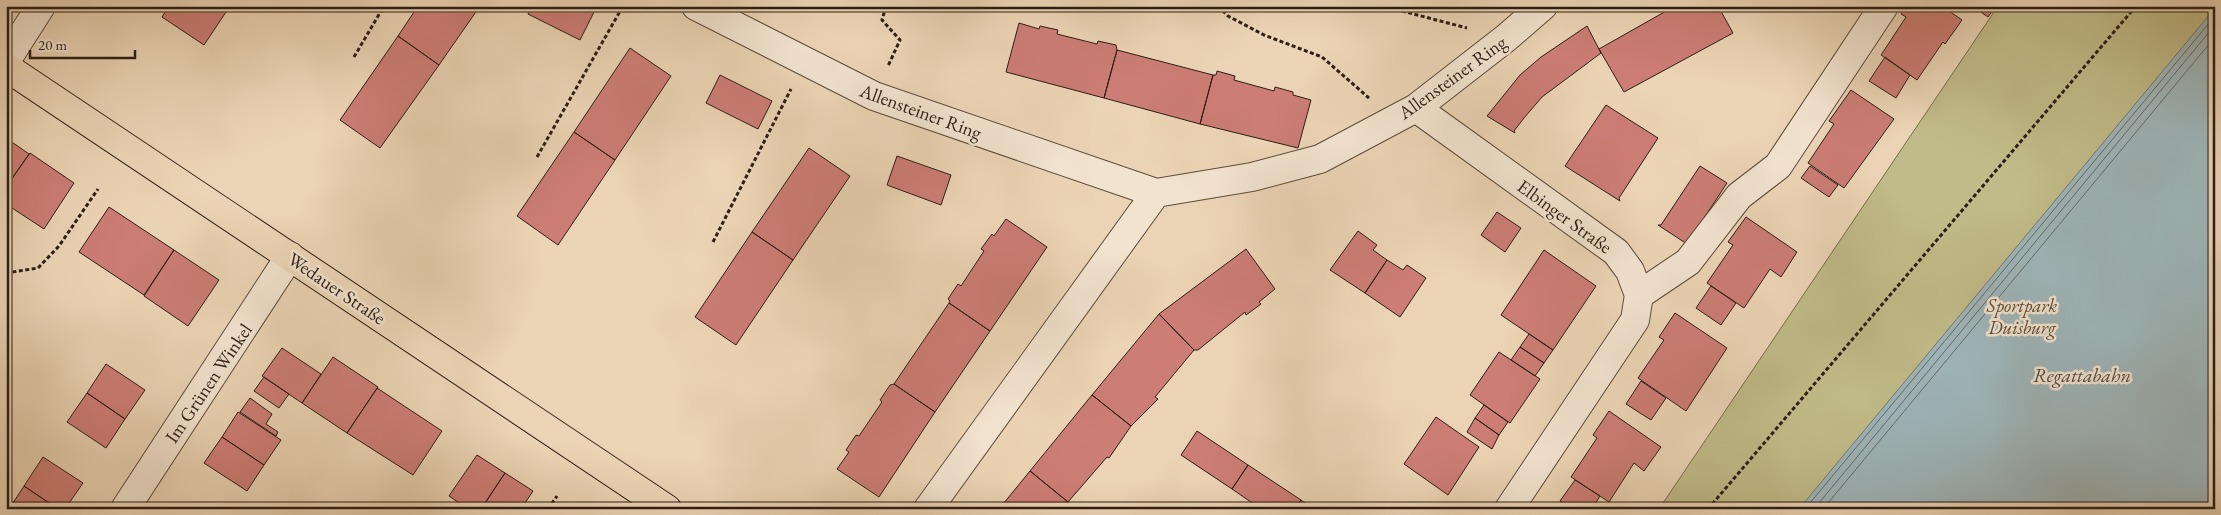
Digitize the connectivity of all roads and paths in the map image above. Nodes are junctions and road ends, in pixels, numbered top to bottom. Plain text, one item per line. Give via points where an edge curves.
1 (41, 6) edge
2 (384, 6) edge
3 (623, 6) edge
4 (696, 6) edge
5 (886, 6) edge
6 (1218, 6) edge
7 (1383, 6) edge
8 (1542, 6) edge
9 (1884, 6) edge
10 (2136, 6) edge
11 (1506, 38) junction
12 (354, 57) dead end
13 (6, 61) edge
14 (805, 61) junction
15 (6, 67) edge
16 (874, 96) junction
17 (1416, 108) junction
18 (537, 157) dead end
19 (98, 189) dead end
20 (1156, 193) junction
21 (713, 242) dead end
22 (290, 256) junction
23 (6, 274) edge
24 (1639, 295) junction
25 (557, 496) dead end
26 (125, 509) edge
27 (548, 509) edge
28 (668, 509) edge
29 (928, 509) edge
30 (1509, 509) edge
31 (1708, 509) edge

1 - 13 street
2 - 12 path
3 - 18 path
4 - 14 street, Allensteiner Ring
5 - 16 path via 882,20 900,40
6 - 17 path via 1228,16 1264,35 1322,57 1372,100
7 - 11 path
8 - 11 street, Allensteiner Ring
9 - 24 street via 1778,166 1739,196 1688,262
10 - 31 path
11 - 17 street, Allensteiner Ring
14 - 16 street, Allensteiner Ring
14 - 21 path
15 - 22 main road, Wedauer Straße
16 - 20 street, Allensteiner Ring
17 - 20 street, Allensteiner Ring via 1320,159 1252,177
17 - 24 street, Elbinger Straße via 1616,252 1630,271
19 - 23 path via 58,246 38,268
20 - 29 street
22 - 26 street, Im Grünen Winkel
22 - 28 main road, Wedauer Straße
24 - 30 street, Elbinger Straße via 1635,320
25 - 27 path

